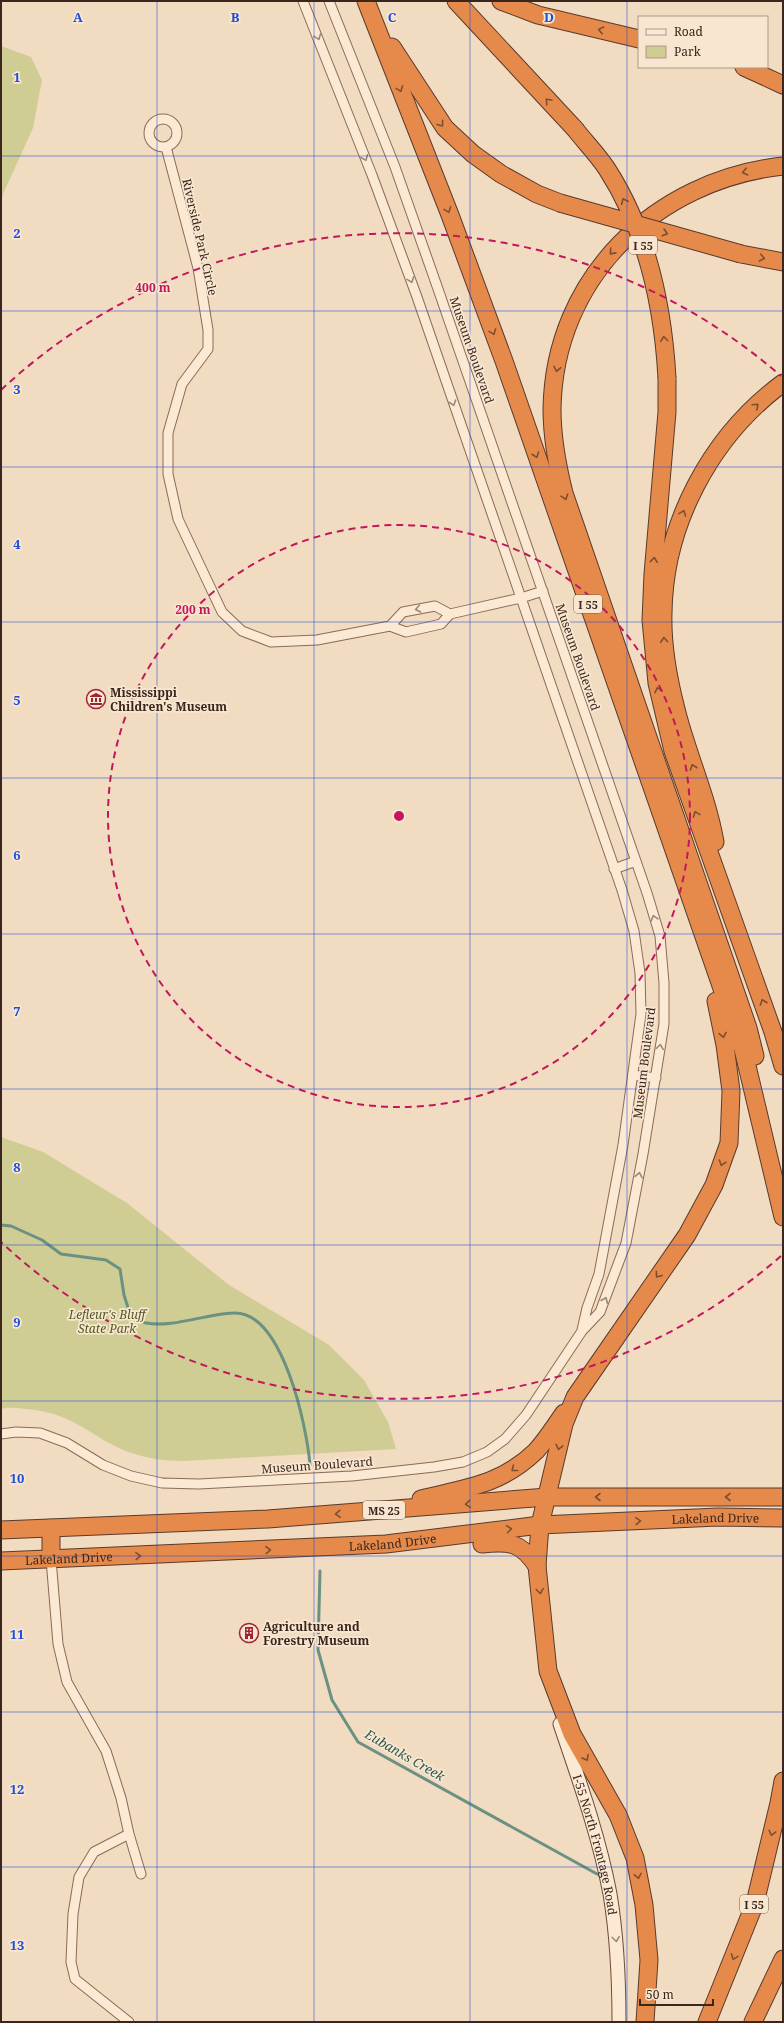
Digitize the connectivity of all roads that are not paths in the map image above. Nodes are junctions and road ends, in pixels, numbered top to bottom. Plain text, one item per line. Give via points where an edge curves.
1 (303, 1) edge
2 (329, 1) edge
3 (456, 1) edge
4 (501, 1) edge
5 (367, 4) edge
6 (638, 39) edge
7 (746, 68) edge
8 (783, 85) edge
9 (166, 147) dead end
10 (783, 166) edge
11 (783, 262) edge
12 (783, 383) edge
13 (543, 591) junction
14 (521, 598) junction
15 (450, 614) junction
16 (390, 626) junction
17 (636, 861) junction
18 (614, 869) junction
19 (722, 886) junction
20 (705, 942) junction
21 (773, 1032) junction
22 (783, 1057) edge
23 (783, 1066) edge
24 (633, 1075) junction
25 (656, 1078) junction
26 (783, 1215) edge
27 (582, 1331) junction
28 (576, 1397) junction
29 (1, 1434) edge
30 (548, 1497) junction
31 (775, 1497) edge
32 (367, 1512) junction
33 (1, 1518) edge
34 (783, 1518) edge
35 (540, 1525) junction
36 (45, 1528) junction
37 (1, 1530) edge
38 (386, 1544) junction
39 (51, 1559) junction
40 (1, 1561) edge
41 (538, 1566) junction
42 (548, 1671) junction
43 (783, 1781) edge
44 (129, 1834) junction
45 (141, 1874) dead end
46 (783, 1960) edge
47 (129, 2022) edge
48 (619, 2022) edge
49 (645, 2022) edge
50 (707, 2022) edge
51 (753, 2022) edge

1 -> 14 street, Museum Boulevard via 372,175 414,290
2 - 13 street, Museum Boulevard via 397,174
19 -> 3 highway, I 55, bridge via 673,750 664,719 652,653 652,574 663,466 667,378 660,306 651,271 640,236 607,169 574,129
6 -> 4 highway via 538,15
5 -> 11 highway, bridge via 416,87 445,128 473,154 501,174 537,194 560,203 741,254
5 -> 20 highway, I 55 via 504,361
7 - 8 highway
9 - 16 street, Riverside Park Circle via 198,268 208,330 208,349 182,384 168,433 168,474 178,519 222,612 242,631 271,642 316,640
10 -> 26 highway via 732,175 704,185 648,218 618,245 598,267 572,317 562,345 552,408 557,465 564,493 748,1028 772,1122
19 -> 12 highway via 710,816 676,708 664,641 664,590 677,530 688,500 704,472 738,425 754,407
13 - 14 street, Riverside Park Circle
13 - 17 street, Museum Boulevard
14 - 15 street, Riverside Park Circle
14 - 18 street, Museum Boulevard
15 - 16 street, Riverside Park Circle via 441,624 406,632
15 -> 16 street via 435,606 403,612
17 - 18 street
25 -> 17 street, Museum Boulevard via 664,1024 660,936
18 - 24 street, Museum Boulevard via 634,932 640,973 641,1014
21 -> 19 highway, I 55
20 - 26 highway, I 55 via 743,1049
20 -> 28 highway via 725,1044 731,1091 728,1143 714,1185 687,1236
21 - 22 highway
21 - 23 highway, I 55
24 - 25 street
24 - 27 street, Museum Boulevard via 598,1274
27 -> 25 street, Museum Boulevard via 600,1312 626,1243
27 - 29 street, Museum Boulevard via 516,1428 487,1452 463,1462 352,1476 199,1484 162,1483 131,1476 103,1465 67,1443 40,1434
28 -> 30 highway via 564,1424
28 -> 32 highway via 537,1450 511,1472 470,1489
31 -> 30 highway, Lakeland Drive / MS 25
30 -> 32 highway, Lakeland Drive / MS 25
30 - 35 highway
32 -> 36 highway, Lakeland Drive / MS 25 via 268,1519
33 - 36 highway via 27,1517
35 -> 34 highway, Lakeland Drive via 718,1517
38 -> 35 highway, Lakeland Drive
35 - 41 highway
36 - 37 highway, Lakeland Drive / MS 25
36 - 39 highway
39 -> 38 highway, Lakeland Drive
38 - 41 highway via 510,1542 529,1554
39 - 40 highway, Lakeland Drive
39 - 44 street via 58,1644 67,1682 106,1751
41 -> 42 highway
42 -> 48 street, I-55 North Frontage Road via 560,1723 592,1818 610,1894 617,1945
42 -> 49 highway via 572,1734 618,1815 635,1858 644,1905 649,1960
43 -> 50 highway, I 55 via 755,1903
44 - 45 street
44 - 47 street via 94,1852 79,1877 73,1914 71,1962 75,1980
46 - 51 highway

